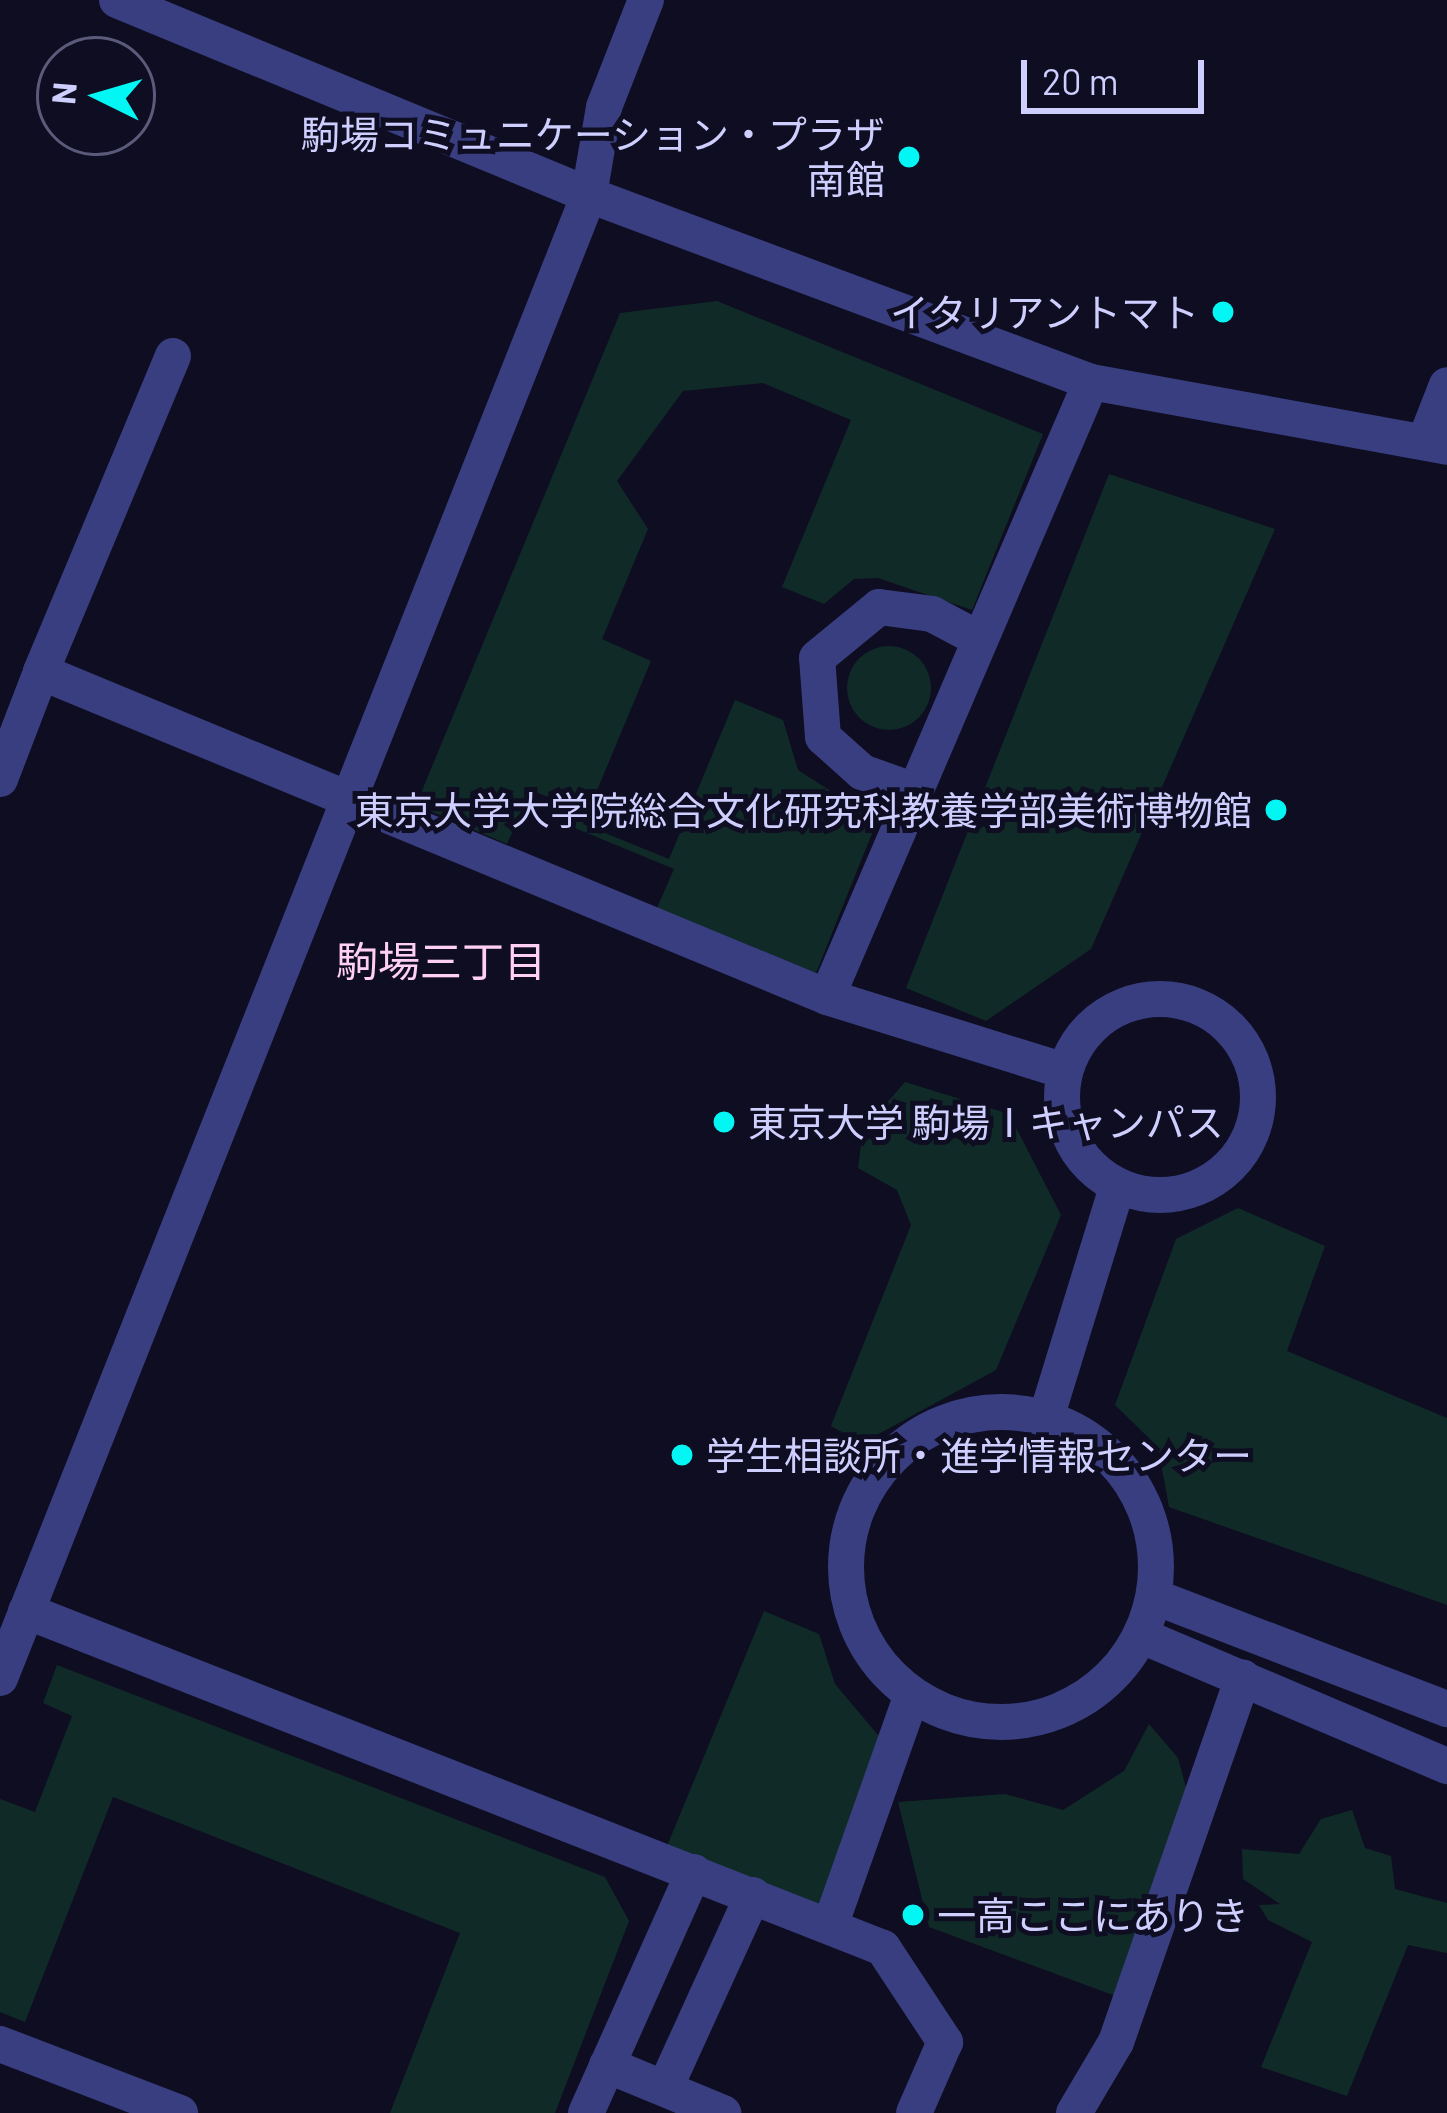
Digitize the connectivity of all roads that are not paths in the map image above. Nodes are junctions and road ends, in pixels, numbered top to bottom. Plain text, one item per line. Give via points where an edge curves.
1 (117, 0) edge
2 (646, 0) edge
3 (589, 195) junction
4 (173, 356) dead end
5 (1090, 382) junction
6 (1447, 385) edge
7 (1436, 444) edge
8 (979, 640) junction
9 (41, 672) junction
10 (0, 779) edge
11 (915, 790) junction
12 (341, 796) junction
13 (827, 997) junction
14 (1065, 1071) junction
15 (1117, 1186) junction
16 (1046, 1418) junction
17 (1155, 1597) junction
18 (26, 1611) junction
19 (1142, 1636) junction
20 (0, 1678) edge
21 (1243, 1678) junction
22 (911, 1697) junction
23 (1447, 1709) edge
24 (1447, 1766) edge
25 (694, 1872) junction
26 (753, 1895) junction
27 (830, 1926) junction
28 (0, 2044) edge
29 (607, 2066) junction
30 (664, 2088) junction
31 (180, 2113) edge
32 (586, 2113) edge
33 (724, 2113) edge
34 (914, 2113) edge
35 (1074, 2113) edge

1 - 3 lane
2 - 3 lane via 604,106
3 - 5 lane
3 - 12 lane
4 - 9 lane
5 - 7 lane
5 - 8 lane
6 - 7 lane
8 - 11 lane
8 - 11 lane via 932,614 879,608 817,658 823,736 862,772
9 - 10 lane
9 - 12 lane
11 - 13 lane
12 - 13 lane
12 - 18 lane
13 - 14 lane
14 - 15 lane via 1067,1129
14 - 15 lane via 1097,1021 1158,998 1220,1017 1250,1057 1259,1105 1232,1165 1174,1196
15 - 16 lane
16 - 17 lane via 1118,1462 1151,1523
16 - 22 lane via 972,1413 921,1432 859,1502 848,1601 877,1665
17 - 19 lane
17 - 23 lane
18 - 20 lane
18 - 25 lane
19 - 21 lane
19 - 22 lane via 1076,1706 1025,1723 962,1720
21 - 24 lane
21 - 35 lane via 1116,2042
22 - 27 lane
25 - 26 lane
25 - 29 lane
26 - 27 lane
26 - 30 lane
27 - 34 lane via 883,1948 945,2042
28 - 31 lane
29 - 30 lane
29 - 32 lane
30 - 33 lane

